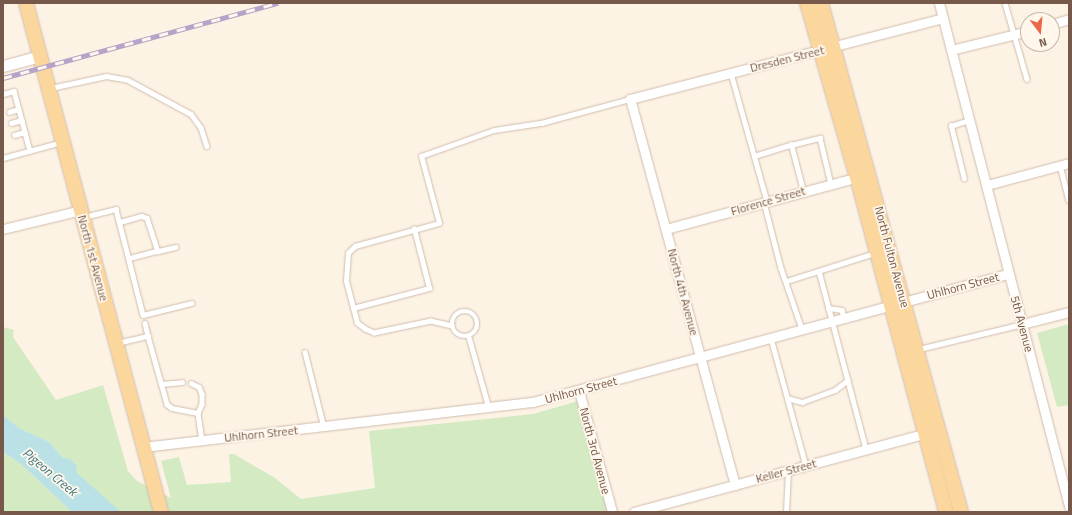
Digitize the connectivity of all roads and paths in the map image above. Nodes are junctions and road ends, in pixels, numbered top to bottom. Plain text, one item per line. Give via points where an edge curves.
1 (26, 3) edge
2 (807, 3) edge
3 (821, 3) edge
4 (939, 3) edge
5 (1005, 3) edge
6 (943, 18) junction
7 (1020, 33) edge
8 (1013, 35) junction
9 (828, 49) junction
10 (952, 50) junction
11 (40, 56) junction
12 (3, 66) edge
13 (731, 73) junction
14 (1027, 79) dead end
15 (49, 89) junction
16 (3, 94) edge
17 (630, 99) junction
18 (19, 109) junction
19 (9, 112) dead end
20 (22, 120) junction
21 (969, 120) junction
22 (12, 123) dead end
23 (25, 132) junction
24 (14, 135) dead end
25 (63, 142) junction
26 (791, 145) junction
27 (207, 146) dead end
28 (30, 151) junction
29 (754, 156) junction
30 (3, 158) edge
31 (1069, 163) edge
32 (1060, 165) junction
33 (863, 176) junction
34 (964, 179) dead end
35 (831, 184) junction
36 (987, 185) junction
37 (803, 191) junction
38 (1069, 200) edge
39 (766, 201) junction
40 (82, 214) junction
41 (120, 222) junction
42 (3, 229) edge
43 (414, 229) junction
44 (666, 229) junction
45 (176, 247) dead end
46 (158, 251) junction
47 (877, 252) junction
48 (129, 259) junction
49 (819, 271) junction
50 (1008, 274) junction
51 (787, 281) junction
52 (192, 303) dead end
53 (898, 303) junction
54 (353, 308) junction
55 (828, 308) junction
56 (1069, 312) edge
57 (844, 318) junction
58 (832, 321) junction
59 (145, 323) dead end
60 (1022, 324) junction
61 (452, 326) junction
62 (802, 329) junction
63 (148, 336) junction
64 (469, 337) junction
65 (771, 338) junction
66 (116, 344) junction
67 (917, 350) junction
68 (305, 352) dead end
69 (700, 358) junction
70 (848, 380) junction
71 (182, 382) dead end
72 (191, 383) dead end
73 (161, 384) junction
74 (579, 391) junction
75 (787, 398) junction
76 (489, 408) junction
77 (198, 413) junction
78 (324, 428) junction
79 (939, 430) junction
80 (924, 434) junction
81 (202, 440) junction
82 (142, 447) junction
83 (866, 449) junction
84 (1064, 462) edge
85 (806, 466) junction
86 (788, 471) junction
87 (735, 485) junction
88 (1069, 506) edge
89 (161, 512) edge
90 (612, 512) edge
91 (634, 512) edge
92 (786, 512) edge
93 (946, 512) edge
94 (961, 512) edge

1 - 11 main road, North 1st Avenue
2 - 9 main road, North Fulton Avenue
3 - 9 main road, North Fulton Avenue
4 - 6 street
5 - 8 lane
6 - 9 street, Dresden Street
6 - 10 street, 5th Avenue
7 - 8 street
8 - 10 street
8 - 14 lane
9 - 13 street, Dresden Street
9 - 33 main road, North Fulton Avenue
10 - 21 street, 5th Avenue
11 - 12 street
11 - 15 main road, North 1st Avenue
13 - 17 street, Dresden Street
13 - 29 lane
15 - 25 main road, North 1st Avenue
15 - 27 lane via 106,76 128,80 191,114 201,128
16 - 18 lane via 14,91
17 - 43 lane via 541,123 494,130 421,156 439,223
17 - 44 street, North 4th Avenue
18 - 19 lane
18 - 20 lane
20 - 22 lane
20 - 23 lane
21 - 34 lane via 950,126
21 - 36 street, 5th Avenue
23 - 24 lane
23 - 28 lane
25 - 28 lane
25 - 40 main road, North 1st Avenue
26 - 29 lane
26 - 35 lane via 820,138
26 - 37 lane
28 - 30 lane
29 - 39 lane
31 - 32 street
32 - 36 street
32 - 38 lane
33 - 35 street, Florence Street
33 - 47 main road, North Fulton Avenue
33 - 53 main road, North Fulton Avenue
35 - 37 street, Florence Street
36 - 50 street, 5th Avenue
37 - 39 street, Florence Street
39 - 44 street, Florence Street
39 - 51 lane via 781,268
40 - 41 lane via 116,209
40 - 42 street
40 - 66 main road, North 1st Avenue
41 - 46 lane via 141,216 147,218
41 - 48 lane
43 - 54 lane via 355,246 348,253 346,281
43 - 54 lane via 430,288
44 - 69 street, North 4th Avenue
45 - 46 lane
46 - 48 lane
47 - 49 lane
47 - 53 main road, North Fulton Avenue
48 - 52 lane via 143,315
49 - 51 lane
49 - 55 lane
50 - 53 street, Uhlhorn Street
50 - 60 street, 5th Avenue
51 - 62 lane
53 - 57 street, Uhlhorn Street
53 - 67 main road, North Fulton Avenue
53 - 80 main road, North Fulton Avenue
54 - 61 lane via 357,323 374,333 431,321
55 - 57 lane via 842,310
55 - 58 lane
56 - 60 street
57 - 58 street, Uhlhorn Street
58 - 62 street, Uhlhorn Street
58 - 70 lane
59 - 63 lane
60 - 67 lane
60 - 84 street, 5th Avenue
61 - 64 lane via 458,336
61 - 64 lane via 453,319 458,313 466,311 474,314 479,325 476,333
62 - 65 street, Uhlhorn Street
63 - 66 lane
63 - 73 lane
64 - 76 lane
65 - 69 street, Uhlhorn Street
65 - 75 lane
66 - 82 main road, North 1st Avenue
67 - 79 main road, North Fulton Avenue
68 - 78 lane
69 - 74 street, Uhlhorn Street
69 - 87 street, North 4th Avenue
70 - 75 lane via 835,390 816,398 802,402
70 - 83 lane
71 - 73 lane
72 - 77 lane via 199,387 202,394 202,404
73 - 77 lane via 167,404 172,408
74 - 76 street, Uhlhorn Street via 533,402
74 - 90 street, North 3rd Avenue
75 - 85 lane
76 - 78 street, Uhlhorn Street
77 - 81 lane
78 - 81 street, Uhlhorn Street
79 - 80 street, Keller Street
79 - 94 main road, North Fulton Avenue
80 - 83 street, Keller Street
80 - 93 main road, North Fulton Avenue
81 - 82 street, Uhlhorn Street
82 - 89 main road, North 1st Avenue
83 - 85 street, Keller Street
84 - 88 street, 5th Avenue
85 - 86 street, Keller Street
86 - 87 street, Keller Street
86 - 92 lane
87 - 91 street, Keller Street

